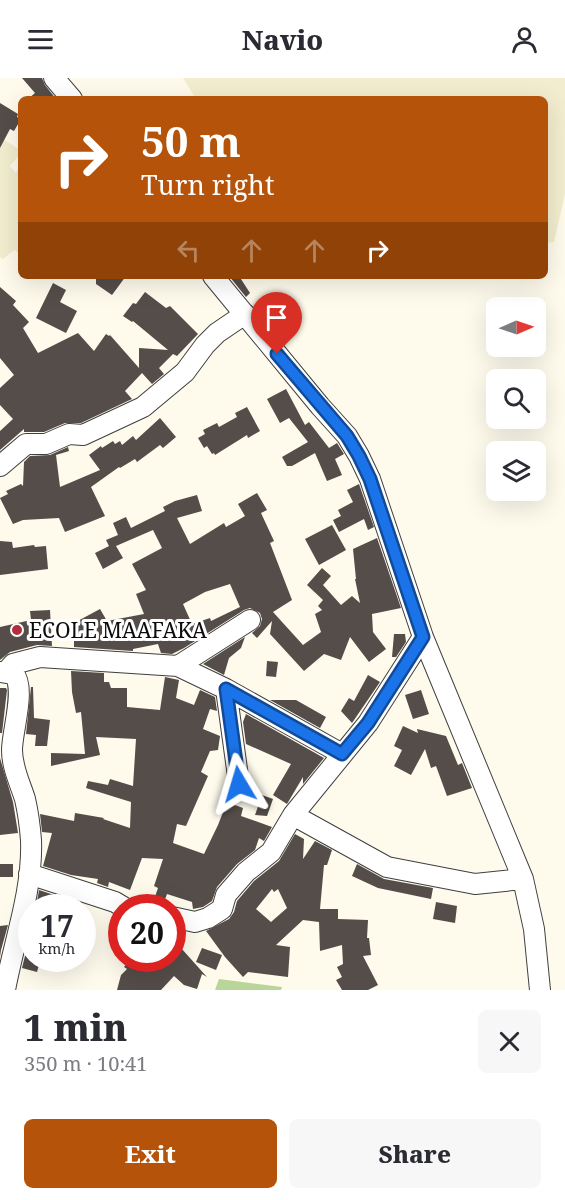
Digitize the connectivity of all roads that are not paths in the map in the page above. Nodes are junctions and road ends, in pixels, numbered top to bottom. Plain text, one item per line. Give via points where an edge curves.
1 (54, 78) edge
2 (69, 96) edge
3 (216, 279) edge
4 (245, 314) junction
5 (0, 466) edge
6 (250, 620) dead end
7 (423, 637) junction
8 (178, 666) junction
9 (3, 672) edge
10 (226, 689) junction
11 (342, 754) junction
12 (239, 784) dead end
13 (293, 815) junction
14 (29, 874) junction
15 (523, 879) junction
16 (108, 900) edge
17 (186, 920) edge
18 (5, 990) edge
19 (540, 990) edge

1 - 2 street
3 - 4 street
4 - 5 street via 217,333 185,372 143,407 83,435 69,434 46,444 26,444
4 - 7 street via 347,436 359,456
6 - 8 street
7 - 11 street via 368,723
7 - 15 street
8 - 9 street via 40,657 13,664
8 - 10 street
9 - 14 street via 14,674 19,684 12,750 28,818
10 - 11 street
10 - 12 street
11 - 13 street
13 - 15 street via 387,867 476,884
13 - 17 street via 271,852 226,895 222,909 195,922
14 - 16 street
14 - 18 street
15 - 19 street via 534,929

